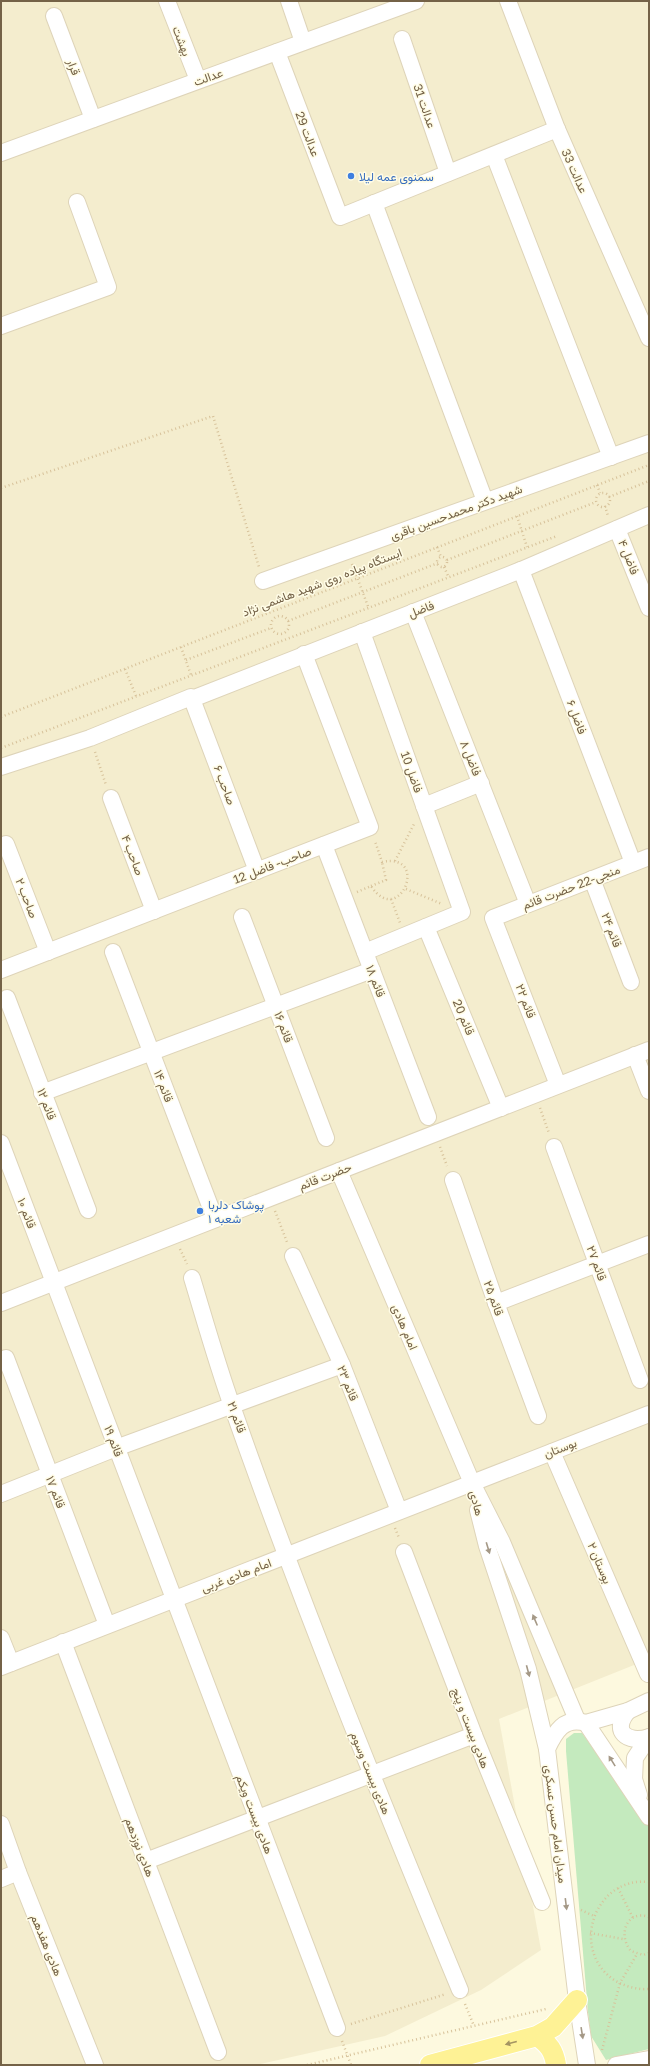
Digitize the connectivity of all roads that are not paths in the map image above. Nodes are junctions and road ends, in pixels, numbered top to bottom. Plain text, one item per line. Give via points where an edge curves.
1 (167, 1) edge
2 (289, 1) edge
3 (508, 1) edge
4 (407, 3) edge
5 (54, 16) dead end
6 (402, 39) dead end
7 (304, 42) junction
8 (277, 52) junction
9 (198, 80) junction
10 (93, 119) junction
11 (557, 129) junction
12 (1, 152) edge
13 (494, 155) junction
14 (448, 173) junction
15 (77, 202) dead end
16 (374, 203) junction
17 (1, 326) edge
18 (649, 338) edge
19 (649, 443) edge
20 (611, 457) junction
21 (485, 501) junction
22 (649, 515) edge
23 (613, 519) junction
24 (521, 570) junction
25 (264, 581) road end
26 (649, 608) edge
27 (413, 612) junction
28 (362, 632) junction
29 (304, 654) junction
30 (192, 699) junction
31 (1, 767) edge
32 (481, 783) junction
33 (111, 798) road end
34 (424, 806) junction
35 (6, 844) dead end
36 (324, 845) junction
37 (649, 857) edge
38 (634, 863) junction
39 (257, 871) junction
40 (592, 879) junction
41 (528, 904) junction
42 (154, 911) junction
43 (242, 918) dead end
44 (493, 918) joint
45 (426, 927) junction
46 (48, 952) junction
47 (113, 952) dead end
48 (365, 952) junction
49 (1, 970) edge
50 (372, 970) junction
51 (631, 982) dead end
52 (7, 998) dead end
53 (276, 1006) junction
54 (151, 1053) junction
55 (642, 1053) edge
56 (558, 1085) junction
57 (649, 1091) edge
58 (42, 1093) junction
59 (501, 1108) junction
60 (428, 1117) dead end
61 (326, 1138) dead end
62 (1, 1143) edge
63 (554, 1147) road end
64 (338, 1171) junction
65 (453, 1180) road end
66 (88, 1210) dead end
67 (215, 1220) junction
68 (649, 1244) edge
69 (293, 1256) road end
70 (598, 1265) junction
71 (192, 1278) road end
72 (54, 1282) junction
73 (1, 1303) edge
74 (496, 1303) junction
75 (6, 1358) dead end
76 (342, 1365) junction
77 (640, 1380) dead end
78 (232, 1405) junction
79 (649, 1414) edge
80 (538, 1416) dead end
81 (116, 1448) junction
82 (552, 1452) junction
83 (50, 1473) junction
84 (472, 1483) junction
85 (1, 1494) edge
86 (394, 1513) junction
87 (404, 1552) road end
88 (288, 1555) junction
89 (174, 1599) junction
90 (107, 1625) junction
91 (1, 1638) edge
92 (64, 1642) junction
93 (6, 1665) edge
94 (648, 1674) edge
95 (649, 1702) edge
96 (628, 1711) junction
97 (582, 1721) junction
98 (474, 1735) junction
99 (649, 1737) edge
100 (547, 1749) junction
101 (371, 1774) junction
102 (646, 1812) edge
103 (257, 1818) junction
104 (1, 1824) edge
105 (146, 1861) junction
106 (18, 1872) junction
107 (1, 1879) edge
108 (542, 1902) dead end
109 (460, 1990) road end
110 (577, 2000) junction
111 (337, 2028) road end
112 (537, 2036) junction
113 (218, 2052) dead end
114 (649, 2059) edge
115 (593, 2061) edge
116 (96, 2065) edge
117 (430, 2065) edge
118 (556, 2065) edge
119 (616, 2065) edge

1 - 9 street, بهشت
2 - 7 street
3 - 11 street, عدالت 33
4 - 7 street, عدالت
5 - 10 street, قرار
6 - 14 street, عدالت 31
7 - 8 street, عدالت
8 - 9 street, عدالت
8 - 16 street, عدالت 29 via 340,217
9 - 10 street, عدالت
10 - 12 street, عدالت
11 - 13 street
11 - 18 street, عدالت 33
13 - 14 street
13 - 20 street
14 - 16 street
15 - 17 street via 108,286
16 - 21 street
19 - 20 street, شهید دکتر محمدحسین باقری
20 - 21 street, شهید دکتر محمدحسین باقری
21 - 25 street, شهید دکتر محمدحسین باقری
22 - 23 street, فاضل
23 - 24 street, فاضل
23 - 26 street, فاضل ۴
24 - 27 street, فاضل
24 - 38 street, فاضل ۶
27 - 28 street, فاضل
27 - 32 street, فاضل ۸
28 - 29 street, فاضل
28 - 34 street, فاضل 10
29 - 30 street, فاضل
29 - 36 street, صاحب- فاضل 12 via 370,828
30 - 31 street, فاضل via 191,697 90,738
30 - 39 street, صاحب ۶
32 - 34 street
32 - 41 street, فاضل ۸
33 - 42 street, صاحب ۴
34 - 45 street, فاضل 10 via 462,912
35 - 46 street, صاحب ۲
36 - 39 street, صاحب- فاضل 12
36 - 48 street, قائم ۱۸
37 - 38 street, منجی-22 حضرت قائم
38 - 40 street, منجی-22 حضرت قائم
39 - 42 street, صاحب- فاضل 12
40 - 41 street, منجی-22 حضرت قائم
40 - 51 street, قائم ۲۴
41 - 44 street, منجی-22 حضرت قائم
42 - 46 street, صاحب- فاضل 12
43 - 53 street, قائم ۱۶
44 - 56 street, قائم ۲۲
45 - 48 street
45 - 59 street, قائم 20
46 - 49 street, صاحب- فاضل 12
47 - 54 street, قائم ۱۴
48 - 50 street, قائم ۱۸
50 - 53 street
50 - 60 street, قائم ۱۸
52 - 58 street, قائم ۱۲
53 - 54 street
53 - 61 street, قائم ۱۶
54 - 58 street
54 - 67 street, قائم ۱۴
55 - 56 street, حضرت قائم
55 - 57 street
56 - 59 street, حضرت قائم
58 - 66 street, قائم ۱۲
59 - 64 street, حضرت قائم
62 - 72 street, قائم ۱۰
63 - 70 street, قائم ۲۷
64 - 67 street, حضرت قائم
64 - 84 street, امام هادی
65 - 74 street, قائم ۲۵
67 - 72 street, حضرت قائم
68 - 70 street
69 - 76 street, قائم ۲۳
70 - 74 street
70 - 77 street, قائم ۲۷
71 - 78 street, قائم ۲۱
72 - 73 street, حضرت قائم
72 - 81 street, قائم ۱۹
74 - 80 street, قائم ۲۵
75 - 83 street, قائم ۱۷
76 - 78 street
76 - 86 street, قائم ۲۳
78 - 81 street
78 - 88 street, قائم ۲۱
79 - 82 street, بوستان
81 - 83 street
81 - 89 street, قائم ۱۹
82 - 84 street, بوستان
82 - 94 street, بوستان ۲
83 - 85 street
83 - 90 street, قائم ۱۷
84 - 86 street, امام هادی غربی
97 -> 84 street, هادی via 502,1542
84 -> 100 street, هادی via 488,1546 528,1669
86 - 88 street, امام هادی غربی
87 - 98 street, هادی بیست و پنج
88 - 89 street, امام هادی غربی
88 - 101 street, هادی بیست وسوم
89 - 90 street, امام هادی غربی
89 - 103 street, هادی بیست ویکم
90 - 92 street, امام هادی غربی
91 - 93 street
92 - 93 street, امام هادی غربی
92 - 105 street, هادی نوزدهم
95 - 96 street
96 - 97 street
96 - 99 street via 620,1726 624,1734 632,1740
97 - 100 street, میدان امام حسن عسکری via 561,1726 555,1732
102 -> 97 street via 606,1751
98 - 101 street
98 - 108 street, هادی بیست و پنج
99 - 102 street via 635,1758 634,1778
100 -> 110 street, میدان امام حسن عسکری
101 - 103 street
101 - 109 street, هادی بیست وسوم
103 - 105 street
103 - 111 street, هادی بیست ویکم
104 - 106 street, هادی هفدهم
105 - 113 street, هادی نوزدهم
106 - 107 street
106 - 116 street, هادی هفدهم
110 - 112 main road via 553,2027
110 -> 115 street, میدان امام حسن عسکری
112 -> 117 main road
112 - 118 main road via 548,2043
114 - 119 street

